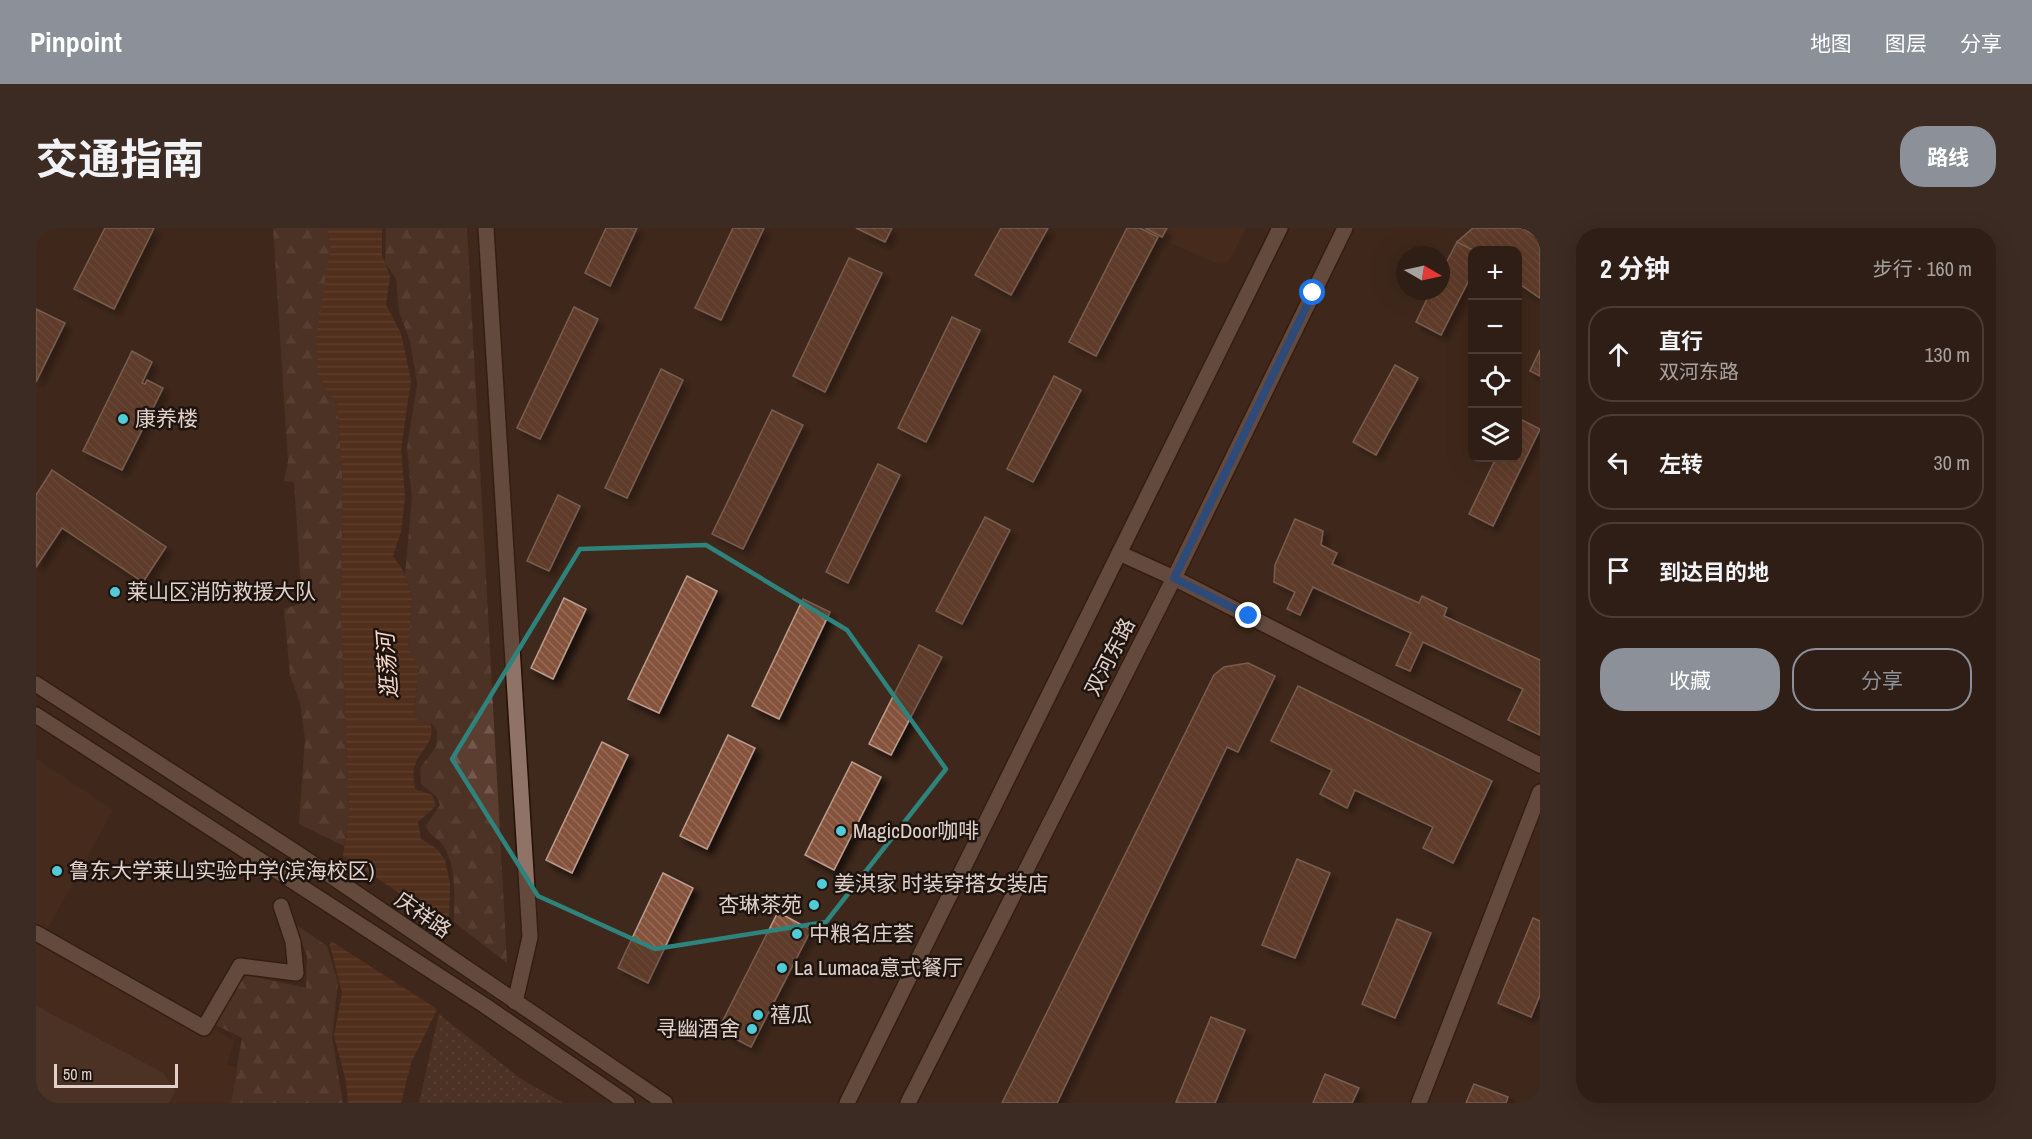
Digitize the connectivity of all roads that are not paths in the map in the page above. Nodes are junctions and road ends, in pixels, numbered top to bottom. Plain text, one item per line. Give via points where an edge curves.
1 (486, 228) edge
2 (1280, 228) edge
3 (1345, 228) edge
4 (1119, 553) junction
5 (1174, 578) junction
6 (36, 684) edge
7 (36, 715) edge
8 (1540, 765) edge
9 (1540, 792) edge
10 (281, 906) dead end
11 (36, 933) edge
12 (515, 1002) junction
13 (627, 1103) edge
14 (665, 1103) edge
15 (847, 1103) edge
16 (908, 1103) edge
17 (1419, 1103) edge

1 - 12 street via 530,937
2 - 4 street, 双河东路
3 - 5 street, 双河东路
4 - 5 street
4 - 15 street, 双河东路
5 - 8 street
5 - 16 street, 双河东路
6 - 12 street, 庆祥路 via 300,855
7 - 13 street, 庆祥路
9 - 17 street
10 - 11 street via 293,942 296,973 240,966 204,1028
12 - 14 street, 庆祥路

